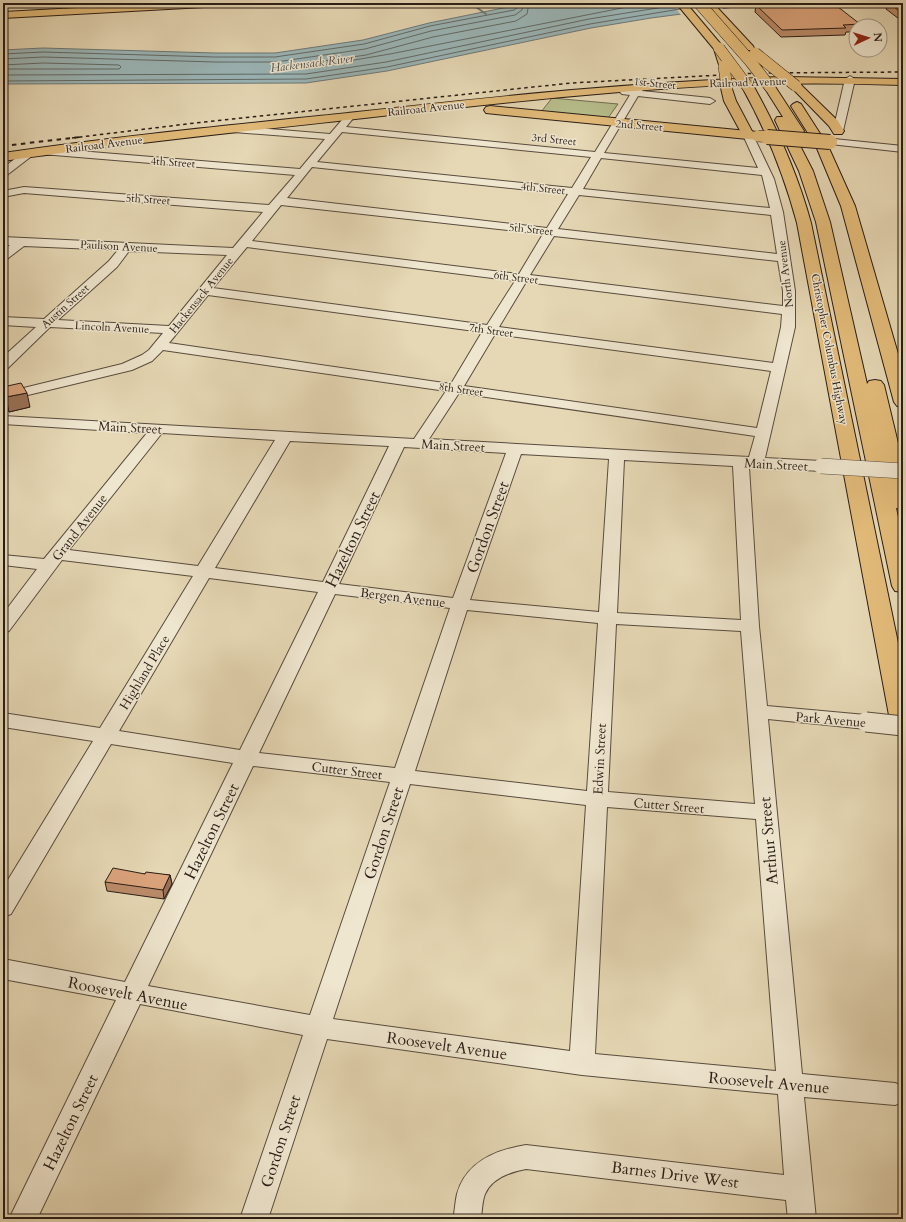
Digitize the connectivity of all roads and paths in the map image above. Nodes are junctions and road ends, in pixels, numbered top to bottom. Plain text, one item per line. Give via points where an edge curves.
1 (223, 3) edge
2 (681, 3) edge
3 (691, 3) edge
4 (699, 3) edge
5 (708, 3) edge
6 (3, 15) edge
7 (720, 48) junction
8 (850, 80) junction
9 (903, 82) edge
10 (771, 87) junction
11 (638, 90) junction
12 (710, 101) dead end
13 (445, 106) junction
14 (350, 116) junction
15 (618, 123) junction
16 (233, 129) junction
17 (336, 133) junction
18 (753, 135) junction
19 (834, 138) junction
20 (903, 149) edge
21 (42, 151) junction
22 (29, 153) junction
23 (598, 155) junction
24 (3, 157) edge
25 (307, 168) junction
26 (766, 172) junction
27 (3, 173) edge
28 (3, 188) edge
29 (24, 190) junction
30 (575, 191) junction
31 (3, 194) edge
32 (275, 205) junction
33 (777, 212) junction
34 (551, 232) junction
35 (3, 241) edge
36 (21, 242) junction
37 (126, 247) junction
38 (240, 248) junction
39 (3, 256) edge
40 (784, 258) junction
41 (522, 278) junction
42 (204, 291) junction
43 (789, 311) junction
44 (3, 322) edge
45 (46, 324) junction
46 (174, 330) junction
47 (490, 330) junction
48 (864, 340) dead end
49 (161, 346) junction
50 (3, 365) edge
51 (778, 368) junction
52 (871, 370) dead end
53 (455, 388) junction
54 (3, 397) edge
55 (903, 402) edge
56 (8, 420) edge
57 (158, 429) junction
58 (3, 432) edge
59 (762, 433) junction
60 (285, 436) junction
61 (409, 443) junction
62 (515, 449) junction
63 (617, 455) junction
64 (749, 462) junction
65 (903, 471) edge
66 (903, 504) edge
67 (3, 560) edge
68 (53, 560) junction
69 (203, 573) junction
70 (903, 586) edge
71 (328, 588) junction
72 (460, 604) junction
73 (607, 618) junction
74 (750, 626) junction
75 (3, 627) edge
76 (758, 712) junction
77 (3, 720) edge
78 (903, 726) edge
79 (106, 736) junction
80 (246, 758) junction
81 (402, 777) junction
82 (596, 799) junction
83 (765, 812) junction
84 (3, 908) edge
85 (3, 969) edge
86 (132, 994) junction
87 (318, 1027) junction
88 (582, 1064) junction
89 (789, 1083) junction
90 (895, 1094) dead end
91 (799, 1189) junction
92 (23, 1219) edge
93 (254, 1219) edge
94 (467, 1219) edge
95 (802, 1219) edge

1 - 6 main road
2 - 7 main road, Christopher Columbus Highway
3 - 10 main road, Christopher Columbus Highway via 739,59
4 - 10 main road, Christopher Columbus Highway, bridge
5 - 10 main road, Christopher Columbus Highway, bridge via 749,48
7 - 10 main road, Christopher Columbus Highway, bridge
7 - 18 main road, bridge via 730,102
8 - 9 main road, Railroad Avenue
8 - 11 main road, Railroad Avenue via 711,82
8 - 19 street
10 - 19 main road via 834,124
10 - 48 main road, Christopher Columbus Highway via 798,133 825,190 836,224
10 - 55 main road, Christopher Columbus Highway via 801,112 817,137 844,195 856,228
10 - 70 main road, Christopher Columbus Highway via 820,211
10 - 78 main road, Christopher Columbus Highway via 764,115 796,192 804,223
11 - 12 street, 1st Street
11 - 13 main road, Railroad Avenue via 598,90
11 - 15 street, Hazelton Street
13 - 14 main road, Railroad Avenue
13 - 15 main road, 2nd Street
14 - 16 main road, Railroad Avenue
14 - 17 street, Hackensack Avenue
15 - 18 main road, 2nd Street
15 - 23 street, Hazelton Street
16 - 17 street, 3rd Street
16 - 21 main road, Railroad Avenue
17 - 23 street, 3rd Street
17 - 25 street, Hackensack Avenue
18 - 19 main road, 2nd Street, bridge
18 - 26 street, North Avenue
19 - 20 street
21 - 22 main road, Railroad Avenue
21 - 25 street, 4th Street
22 - 24 main road, Railroad Avenue
22 - 27 street
23 - 26 street, 3rd Street
23 - 30 street, Hazelton Street
25 - 30 street, 4th Street
25 - 32 street, Hackensack Avenue
26 - 33 street, North Avenue
28 - 29 street, 5th Street
29 - 31 street, 5th Street
29 - 32 street, 5th Street
30 - 33 street, 4th Street
30 - 34 street, Hazelton Street
32 - 34 street, 5th Street
32 - 38 street, Hackensack Avenue
33 - 40 street, North Avenue
34 - 40 street, 5th Street
34 - 41 street, Hazelton Street
35 - 36 street, Paulison Avenue
36 - 37 street, Paulison Avenue
36 - 39 street
37 - 38 street, Paulison Avenue
37 - 45 street, Austin Street via 113,264
38 - 41 street, 6th Street
38 - 42 street, Hackensack Avenue
40 - 43 street, North Avenue
41 - 43 street, 6th Street
41 - 47 street, Hazelton Street
42 - 46 street, Hackensack Avenue
42 - 47 street, 7th Street
43 - 51 street, North Avenue via 788,327
44 - 45 street, Lincoln Avenue
45 - 46 street, Lincoln Avenue
45 - 50 street, Austin Street
46 - 49 street, Hackensack Avenue
47 - 51 street, 7th Street
47 - 53 street, Hazelton Street
49 - 53 street, 8th Street
49 - 54 street, Hackensack Avenue via 147,358 127,367
51 - 59 street, North Avenue
52 - 66 main road
53 - 59 street, 8th Street
53 - 61 street, Hazelton Street
56 - 57 street, Main Street
56 - 58 street
57 - 60 street, Main Street
57 - 68 street, Grand Avenue
59 - 64 street, North Avenue
60 - 61 street, Main Street
60 - 69 street, Highland Place
61 - 62 street, Main Street
61 - 71 street, Hazelton Street
62 - 63 street, Main Street
62 - 72 street, Gordon Street
63 - 64 street, Main Street
63 - 73 street, Edwin Street
64 - 65 street, Main Street, bridge
64 - 74 street, Arthur Street
67 - 68 street, Bergen Avenue
68 - 69 street, Bergen Avenue
68 - 75 street, Grand Avenue
69 - 71 street, Bergen Avenue
69 - 79 street, Highland Place
71 - 72 street, Bergen Avenue
71 - 80 street, Hazelton Street
72 - 73 street, Bergen Avenue
72 - 81 street, Gordon Street
73 - 74 street, Bergen Avenue
73 - 82 street, Edwin Street
74 - 76 street, Arthur Street
76 - 78 street, Park Avenue, bridge
76 - 83 street, Arthur Street
77 - 79 street, Cutter Street
79 - 80 street, Cutter Street
79 - 84 street, Highland Place
80 - 81 street, Cutter Street
80 - 86 street, Hazelton Street
81 - 82 street, Cutter Street
81 - 87 street, Gordon Street
82 - 83 street, Cutter Street
82 - 88 street, Edwin Street
83 - 89 street, Arthur Street
85 - 86 street, Roosevelt Avenue
86 - 87 street, Roosevelt Avenue
86 - 92 street, Hazelton Street
87 - 88 street, Roosevelt Avenue
87 - 93 street, Gordon Street
88 - 89 street, Roosevelt Avenue
89 - 90 street, Roosevelt Avenue
89 - 91 street, Arthur Street
91 - 94 street, Barnes Drive West via 526,1156 495,1165 482,1175 473,1190
91 - 95 street, Arthur Street

